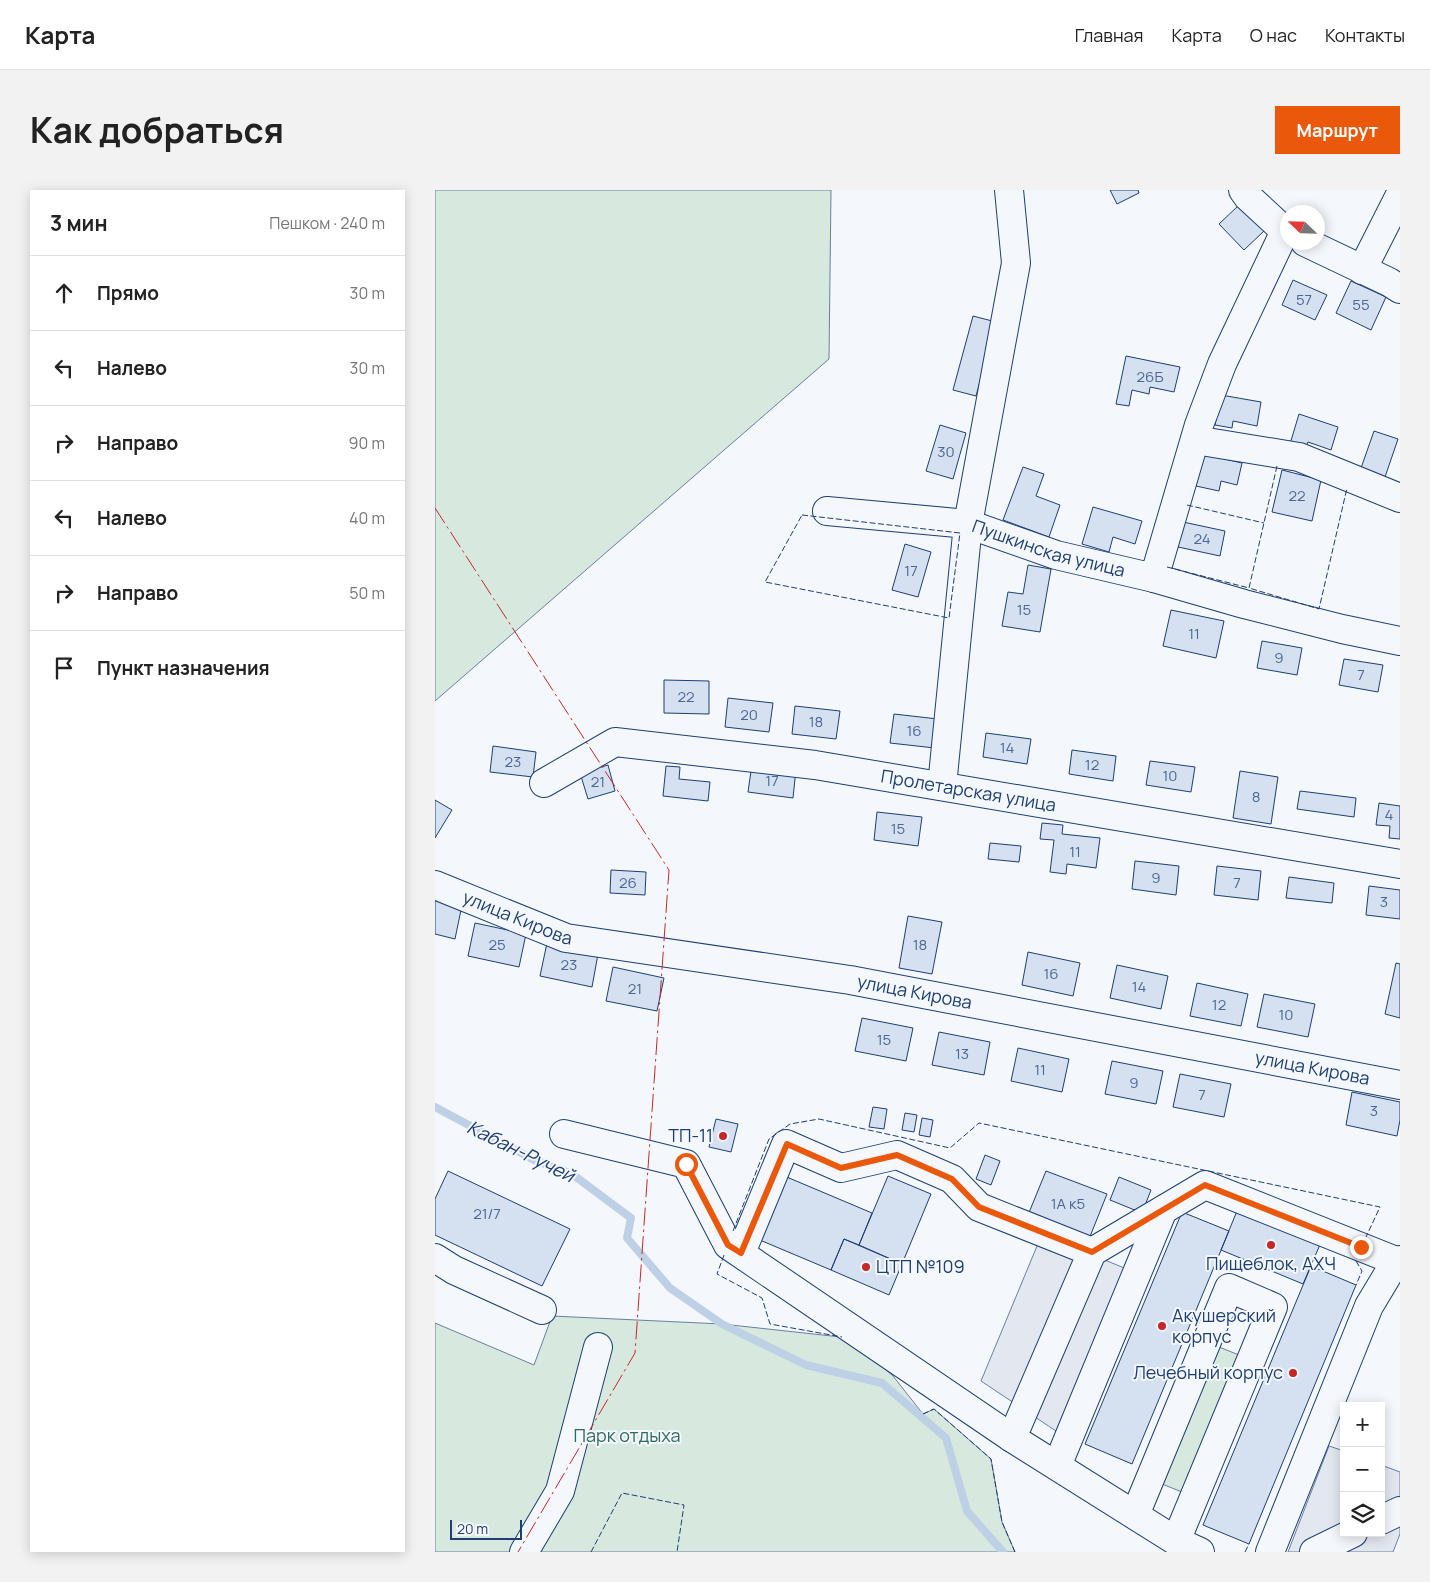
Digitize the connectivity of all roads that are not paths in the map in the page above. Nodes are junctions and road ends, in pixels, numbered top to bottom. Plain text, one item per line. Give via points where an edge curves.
1 (1009, 190) edge
2 (1243, 190) edge
3 (1400, 195) edge
4 (1280, 225) edge
5 (1284, 250) edge
6 (1321, 250) edge
7 (1362, 270) junction
8 (1400, 289) edge
9 (1195, 440) junction
10 (1400, 498) edge
11 (827, 511) dead end
12 (968, 524) junction
13 (1154, 578) junction
14 (1400, 641) edge
15 (544, 783) dead end
16 (942, 786) junction
17 (1400, 864) edge
18 (435, 885) edge
19 (1400, 1085) edge
20 (563, 1134) dead end
21 (1163, 1210) junction
22 (1092, 1252) junction
23 (741, 1253) junction
24 (435, 1258) edge
25 (1398, 1260) edge
26 (542, 1310) dead end
27 (598, 1347) dead end
28 (1012, 1438) junction
29 (1057, 1466) junction
30 (1400, 1511) edge
31 (1135, 1515) junction
32 (1385, 1518) edge
33 (1345, 1537) edge
34 (1188, 1546) edge
35 (524, 1552) edge
36 (1270, 1552) edge
37 (1314, 1552) edge

1 - 12 street, Пушкинская улица via 1016,263
2 - 4 street
3 - 7 street
5 - 9 street via 1222,364
6 - 7 street
7 - 8 street
9 - 10 street via 1299,457
9 - 13 street
11 - 12 street
12 - 13 street, Пушкинская улица via 1056,555
12 - 16 street
13 - 14 street, Пушкинская улица via 1333,627
15 - 16 street, Пролетарская улица via 615,742 815,765
16 - 17 street, Пролетарская улица
18 - 19 street, улица Кирова via 566,938 850,980
20 - 23 street via 686,1164 728,1245
21 - 22 street
21 - 25 street via 1205,1185
21 - 29 street
22 - 23 street via 979,1207 952,1179 897,1155 841,1168 787,1144
22 - 28 street
23 - 28 street
24 - 26 street
25 - 36 street via 1369,1306
27 - 35 street via 560,1491
28 - 29 street
29 - 31 street
30 - 32 street
31 - 34 street
31 - 34 street via 1229,1288 1273,1307
33 - 37 street

